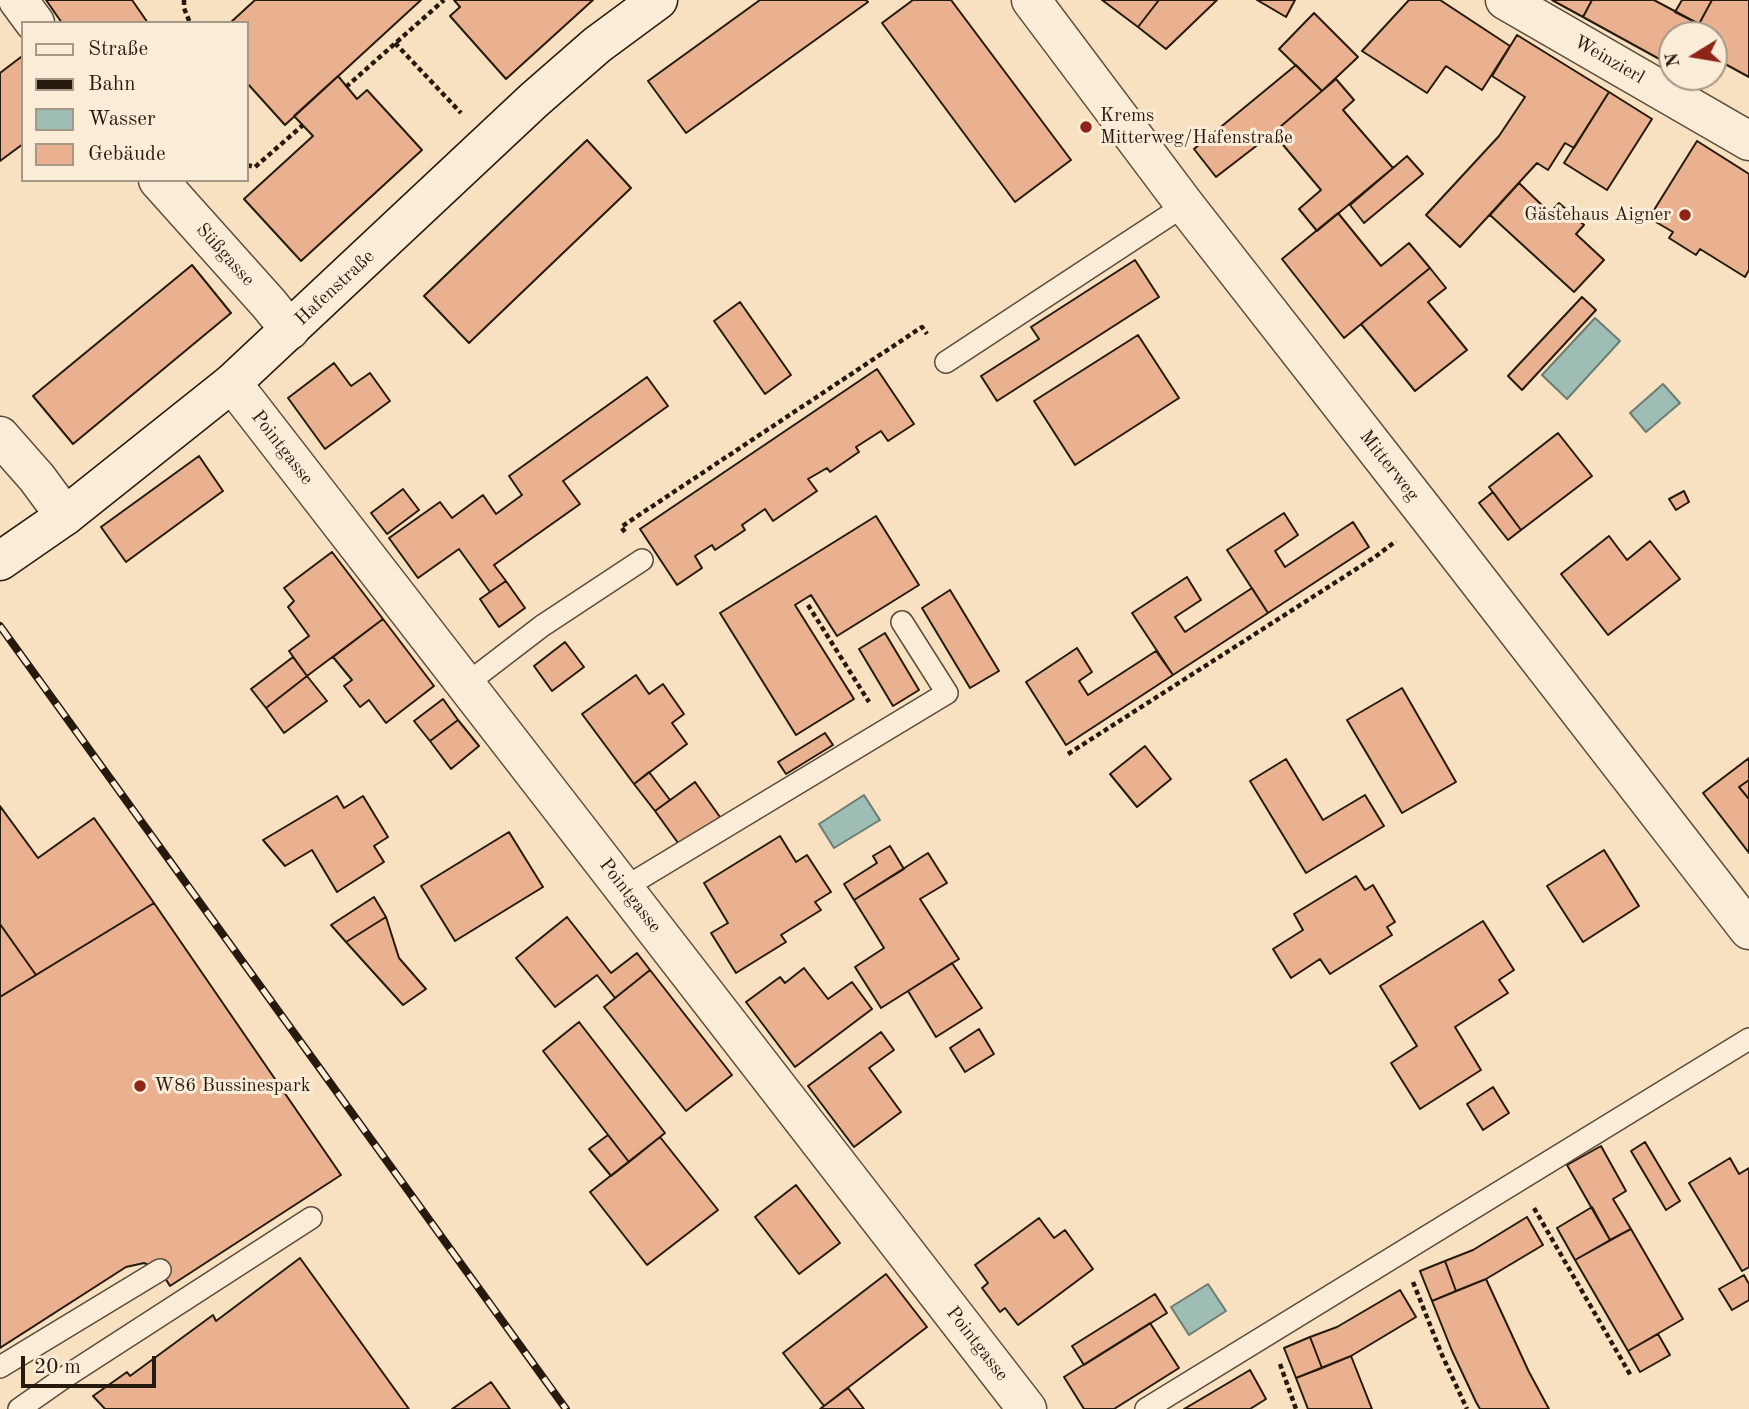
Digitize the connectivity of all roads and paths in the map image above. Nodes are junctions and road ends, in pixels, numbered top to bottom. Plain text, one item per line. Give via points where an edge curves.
1 (18, 0) edge
2 (184, 0) edge
3 (444, 0) edge
4 (658, 0) edge
5 (1031, 0) edge
6 (1505, 0) edge
7 (34, 21) edge
8 (189, 21) edge
9 (395, 43) junction
10 (346, 87) dead end
11 (461, 114) dead end
12 (303, 125) dead end
13 (1749, 141) edge
14 (248, 165) edge
15 (160, 182) edge
16 (1185, 205) junction
17 (290, 330) junction
18 (946, 362) joint
19 (232, 383) junction
20 (0, 436) edge
21 (65, 516) junction
22 (1404, 535) dead end
23 (642, 560) joint
24 (0, 561) edge
25 (808, 605) dead end
26 (902, 622) dead end
27 (465, 685) junction
28 (887, 729) junction
29 (1069, 754) dead end
30 (624, 888) junction
31 (1749, 930) edge
32 (1749, 1039) edge
33 (1518, 1180) junction
34 (311, 1218) dead end
35 (1402, 1252) junction
36 (160, 1270) dead end
37 (1269, 1334) junction
38 (0, 1367) edge
39 (1631, 1376) dead end
40 (19, 1409) edge
41 (1027, 1409) edge
42 (1146, 1409) edge
43 (1296, 1409) edge
44 (1467, 1409) edge

1 - 7 street
2 - 8 path
3 - 9 path
4 - 17 street, Hafenstraße via 534,100
5 - 16 street, Mitterweg
6 - 13 street, Weinzierl
9 - 10 path
9 - 11 path
12 - 14 path via 255,167
15 - 17 street, Süßgasse
16 - 18 lane
16 - 31 street, Mitterweg
17 - 19 street, Hafenstraße
18 - 23 path via 922,327 621,527
19 - 21 street, Hafenstraße
19 - 27 street, Pointgasse
20 - 21 street
21 - 24 street, Hafenstraße
22 - 29 path
23 - 27 lane via 542,626
25 - 28 path
26 - 28 lane via 947,693
27 - 30 street, Pointgasse
28 - 30 lane
30 - 41 street, Pointgasse
32 - 33 lane
33 - 35 lane
33 - 39 path
34 - 40 lane
35 - 37 lane
35 - 44 path
36 - 38 lane
37 - 42 lane
37 - 43 path

